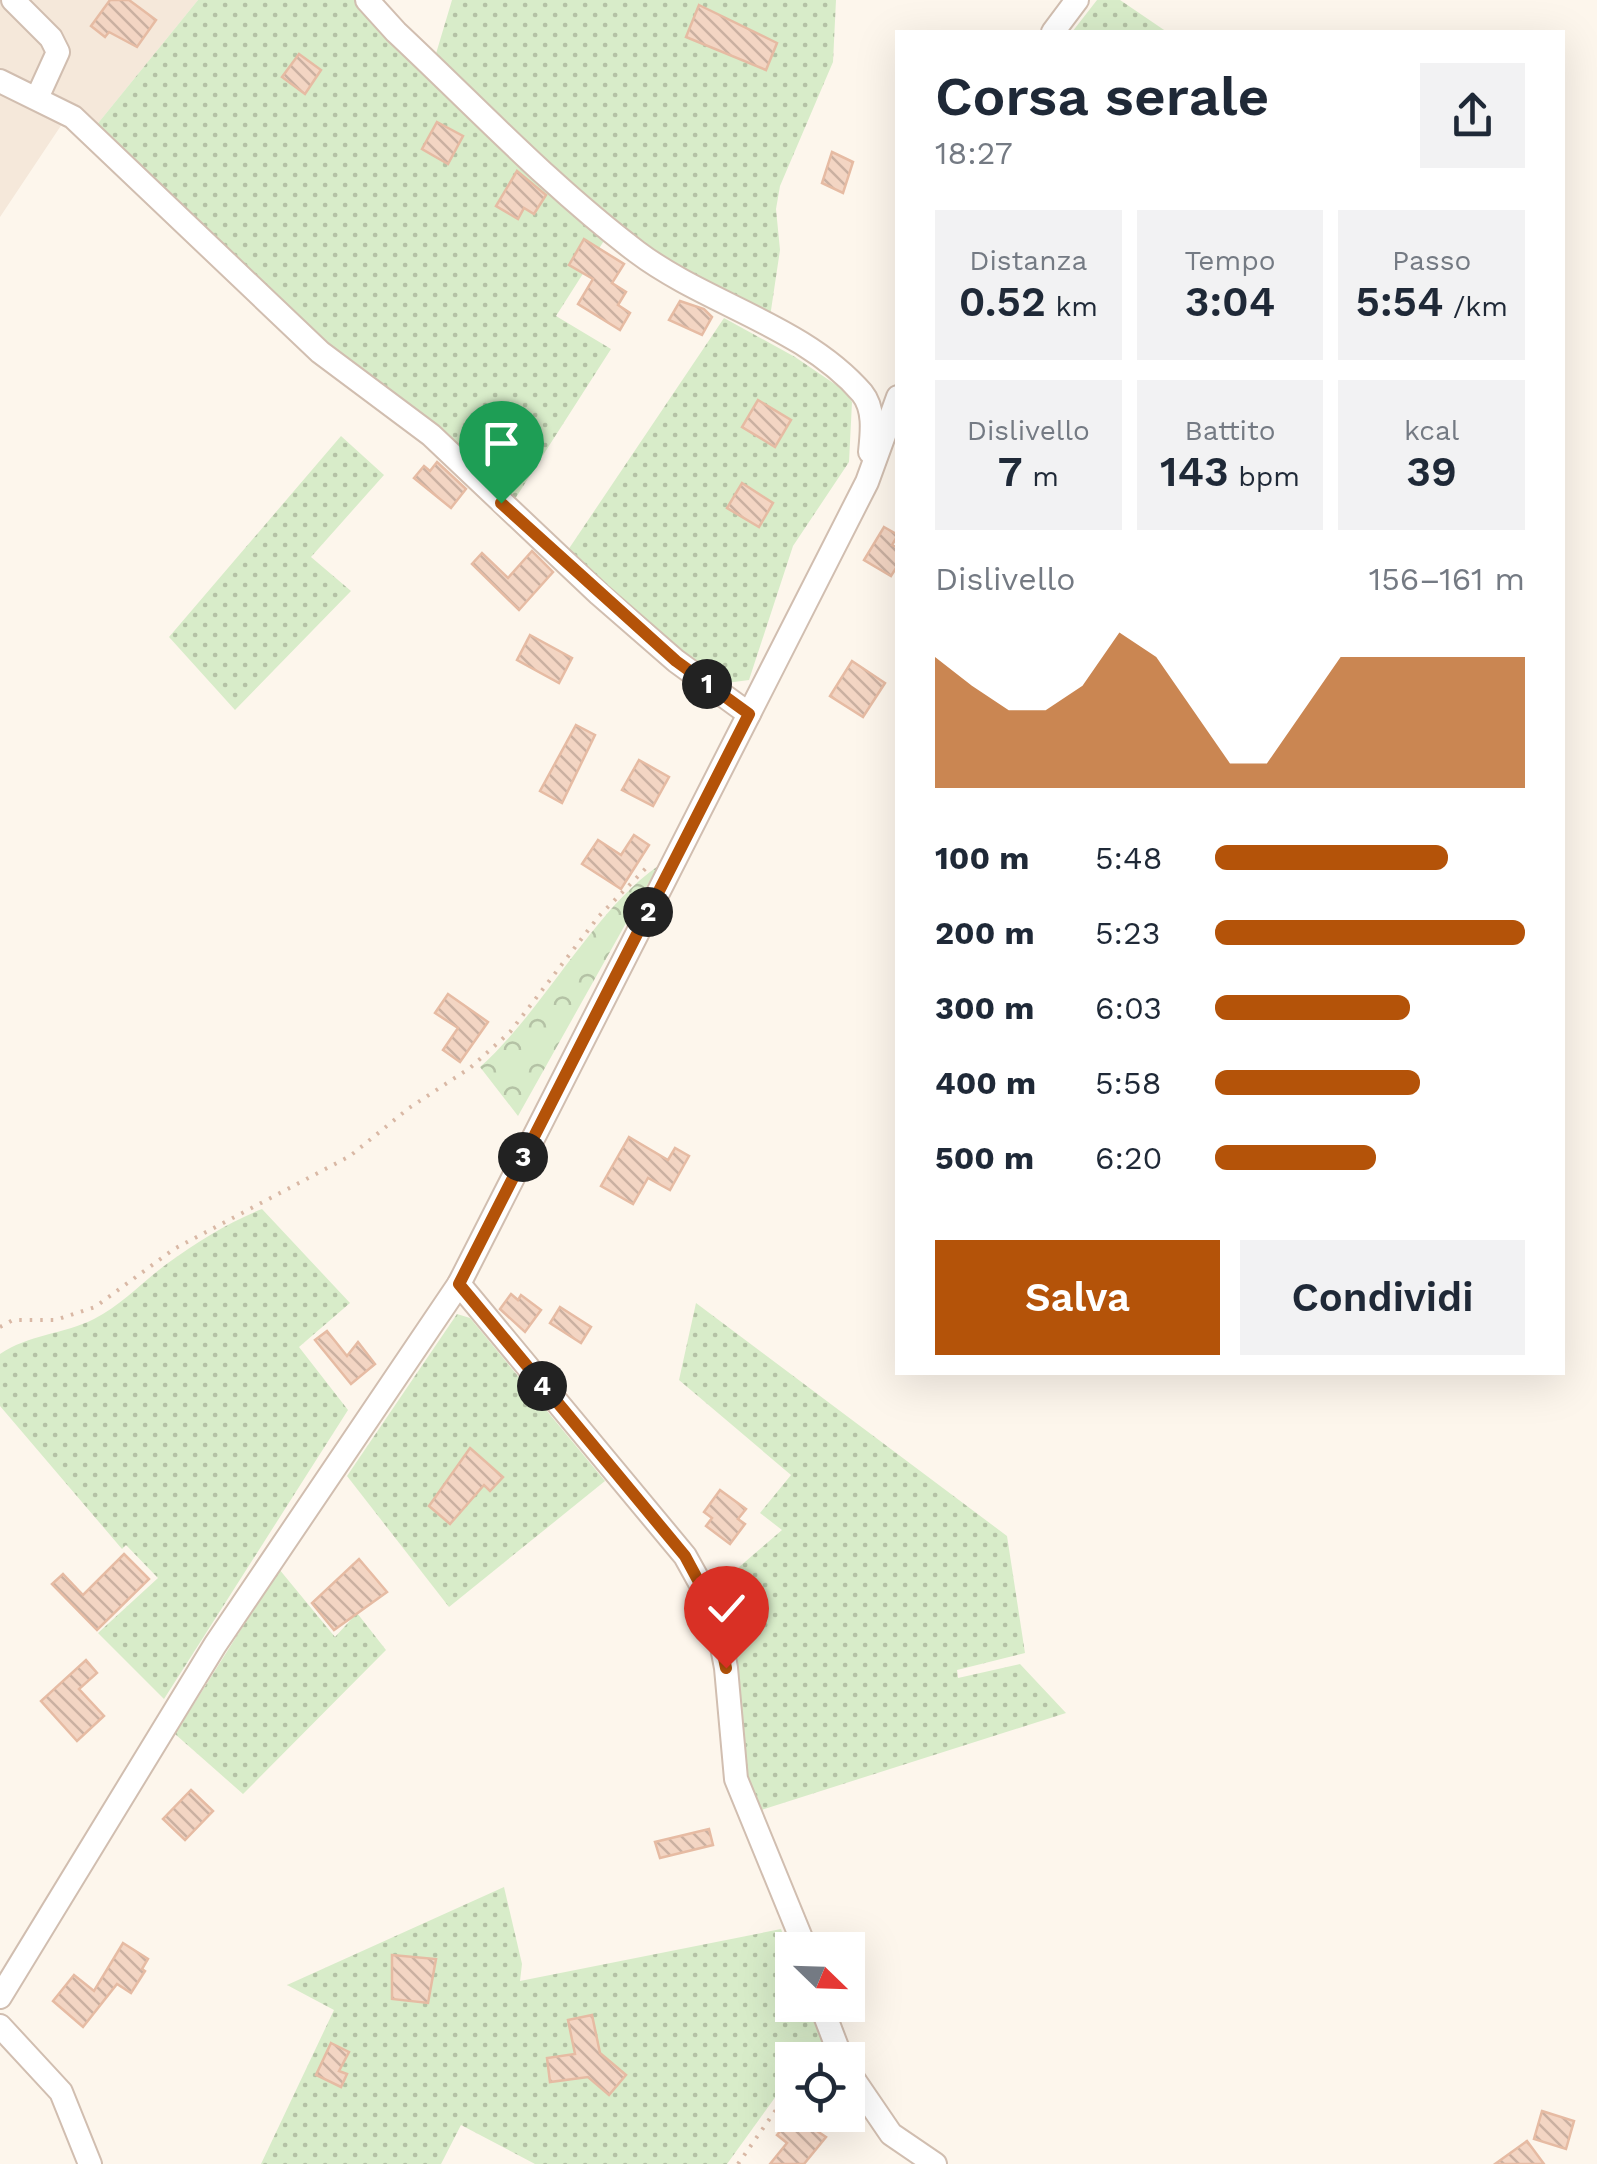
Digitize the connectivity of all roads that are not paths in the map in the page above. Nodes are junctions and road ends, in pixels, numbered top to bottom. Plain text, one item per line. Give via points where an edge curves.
1 (12, 0) edge
2 (367, 0) edge
3 (1077, 0) edge
4 (1055, 30) edge
5 (0, 81) edge
6 (37, 98) junction
7 (895, 404) edge
8 (867, 482) junction
9 (749, 714) junction
10 (459, 1284) junction
11 (799, 1932) edge
12 (0, 1997) edge
13 (0, 2026) edge
14 (865, 2096) edge
15 (90, 2164) edge
16 (935, 2164) edge

1 - 6 street via 58,52
2 - 8 street via 639,254 796,343 851,383 866,398 872,424
3 - 4 street
5 - 6 street
6 - 9 street via 73,117 320,352 431,434 599,594
7 - 8 street
8 - 9 street
9 - 10 street
10 - 11 street via 685,1556 714,1610 736,1779
10 - 12 street via 216,1645
13 - 15 street via 61,2092
14 - 16 street via 891,2134

